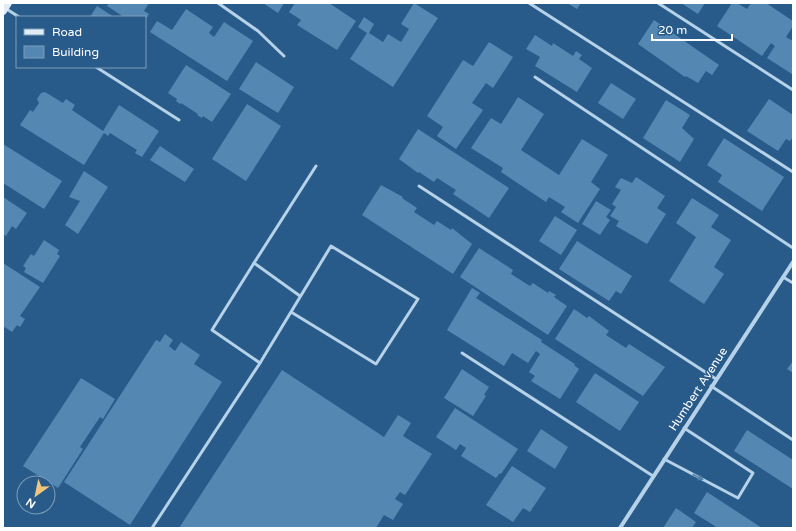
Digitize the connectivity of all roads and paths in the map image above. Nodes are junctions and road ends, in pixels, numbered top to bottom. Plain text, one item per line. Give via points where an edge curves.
1 (218, 3) edge
2 (529, 3) edge
3 (658, 3) edge
4 (6, 8) edge
5 (18, 16) edge
6 (284, 56) dead end
7 (98, 68) edge
8 (535, 77) dead end
9 (793, 90) edge
10 (179, 120) dead end
11 (316, 166) dead end
12 (793, 172) edge
13 (419, 186) dead end
14 (793, 248) edge
15 (793, 262) edge
16 (254, 263) junction
17 (783, 277) junction
18 (793, 283) edge
19 (300, 296) junction
20 (291, 312) junction
21 (462, 353) dead end
22 (260, 363) junction
23 (716, 379) junction
24 (711, 386) junction
25 (684, 428) junction
26 (793, 440) edge
27 (664, 459) junction
28 (653, 476) junction
29 (152, 528) edge
30 (620, 528) edge

1 - 6 lane via 258,31
2 - 12 lane
3 - 9 lane
4 - 5 lane
7 - 10 lane
8 - 14 lane
11 - 16 lane
13 - 23 lane
15 - 17 street, Humbert Avenue
16 - 19 lane
16 - 22 lane via 212,330
17 - 18 lane
17 - 23 street, Humbert Avenue
19 - 20 lane
19 - 20 lane via 331,246 418,299 376,364
20 - 22 lane
21 - 28 lane
22 - 29 lane
23 - 24 street, Humbert Avenue
24 - 25 street, Humbert Avenue
24 - 26 lane
25 - 27 street, Humbert Avenue
27 -> 25 lane via 738,498 753,473
27 - 28 street, Humbert Avenue
28 - 30 street, Humbert Avenue

